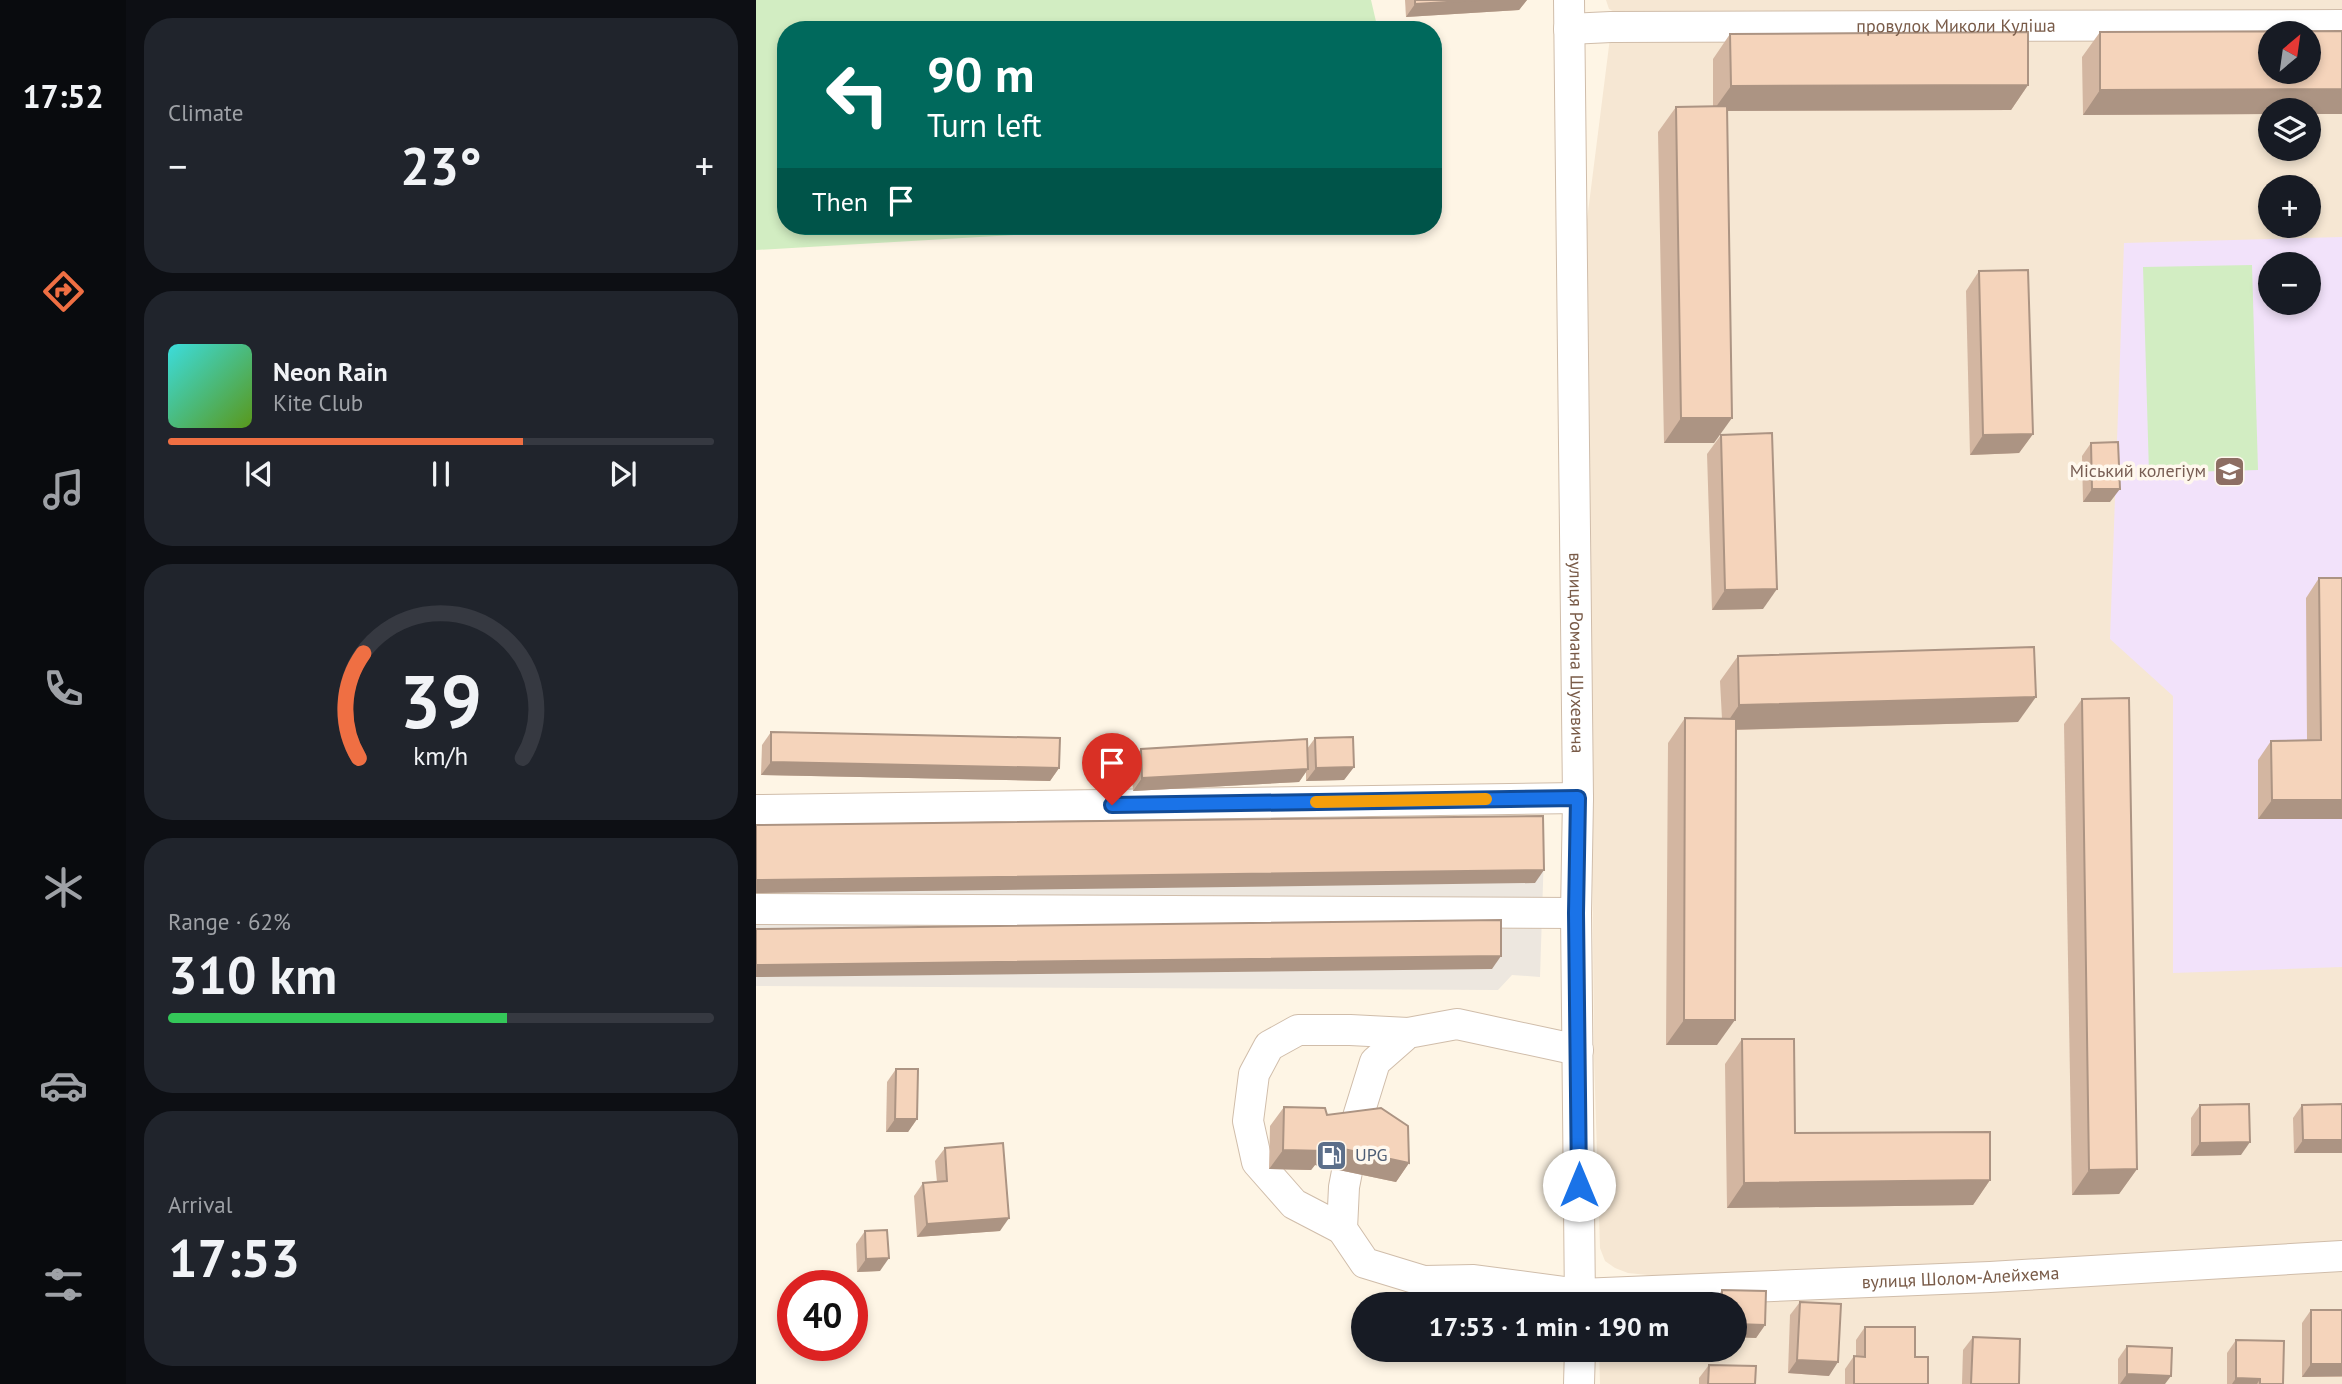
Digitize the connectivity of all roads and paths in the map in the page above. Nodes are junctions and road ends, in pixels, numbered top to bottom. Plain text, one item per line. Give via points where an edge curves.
1 (1569, 14) edge
2 (2342, 25) edge
3 (1578, 798) junction
4 (756, 810) edge
5 (756, 909) edge
6 (1576, 913) junction
7 (1408, 1033) junction
8 (1578, 1050) junction
9 (1342, 1229) junction
10 (2342, 1256) edge
11 (1541, 1292) edge
12 (1580, 1292) edge
13 (1710, 1292) edge
14 (1580, 1362) edge
15 (1580, 1384) edge

1 - 2 street, провулок Миколи Куліша via 1625,27
1 - 3 street, вулиця Романа Шухевича
3 - 4 street
3 - 6 street, вулиця Романа Шухевича
5 - 6 street
6 - 8 street, вулиця Романа Шухевича
7 - 8 street via 1457,1024
7 - 9 street via 1375,1062 1357,1120 1344,1187
7 - 9 street via 1298,1030 1269,1046 1254,1074 1248,1121 1257,1162 1294,1204
8 - 12 street, вулиця Романа Шухевича
9 - 11 street, вулиця Шолом-Алейхема via 1365,1263 1424,1281 1474,1280
10 - 13 street, вулиця Шолом-Алейхема
14 - 15 street

